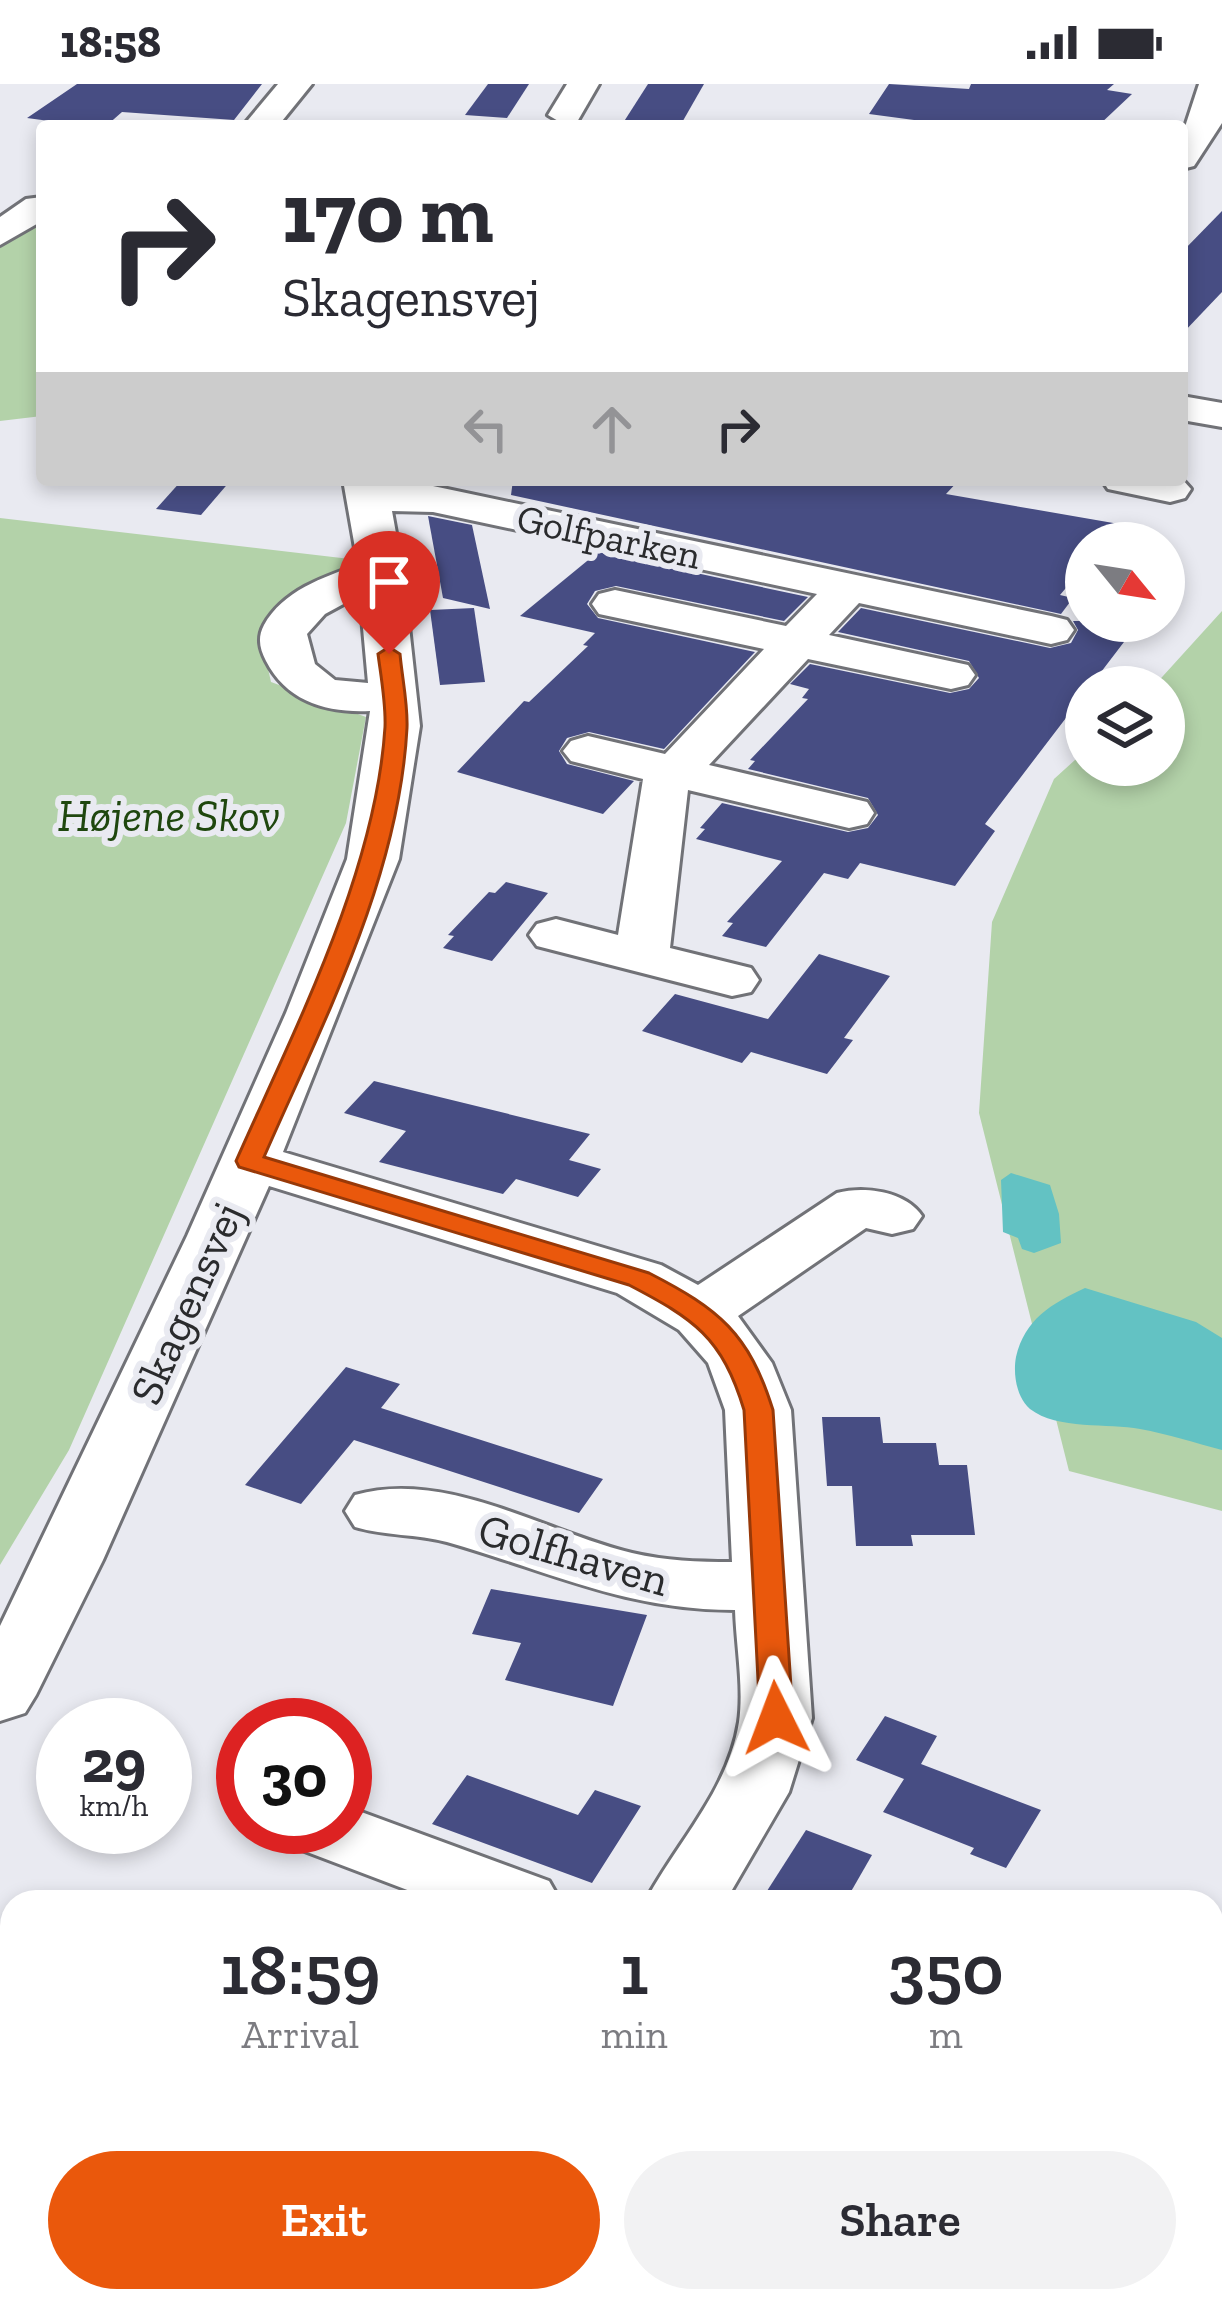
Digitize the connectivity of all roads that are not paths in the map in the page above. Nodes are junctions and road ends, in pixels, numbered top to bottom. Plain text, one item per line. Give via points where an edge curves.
1 (296, 84) edge
2 (583, 84) edge
3 (1217, 92) edge
4 (565, 115) dead end
5 (265, 120) edge
6 (1188, 150) edge
7 (0, 196) edge
8 (36, 207) edge
9 (36, 211) edge
10 (0, 234) edge
11 (1188, 409) edge
12 (1222, 416) edge
13 (1154, 486) edge
14 (366, 489) edge
15 (1170, 489) dead end
16 (381, 572) junction
17 (849, 587) junction
18 (616, 604) dead end
19 (1051, 630) dead end
20 (798, 643) junction
21 (951, 675) dead end
22 (393, 694) junction
23 (588, 751) dead end
24 (676, 772) junction
25 (850, 813) dead end
26 (556, 935) dead end
27 (642, 957) junction
28 (732, 980) dead end
29 (249, 1161) junction
30 (892, 1216) dead end
31 (698, 1314) junction
32 (379, 1511) dead end
33 (770, 1586) junction
34 (0, 1695) edge
35 (372, 1846) edge
36 (490, 1890) edge
37 (692, 1890) edge

1 - 5 street
2 - 4 street
3 - 6 street
7 - 8 street
9 - 10 street
11 - 12 street
13 - 15 street
14 - 16 street, Skagensvej
14 - 17 street, Golfparken
16 - 22 street, Skagensvej
16 - 22 street via 303,608 287,625 283,646 312,688 350,698
17 - 19 street, Golfparken
17 - 20 street
18 - 20 street, Golfparken
20 - 21 street, Golfparken
20 - 24 street
22 - 29 street, Skagensvej via 389,787 373,859
23 - 24 street
24 - 25 street
24 - 27 street via 664,784
26 - 27 street
27 - 28 street
29 - 31 street via 639,1279
29 - 34 street, Skagensvej
30 - 31 street via 859,1206
31 - 33 street via 745,1365 758,1410
32 - 33 street, Golfhaven via 447,1518 676,1586
33 - 37 street via 776,1718 769,1756 753,1796
35 - 36 street

